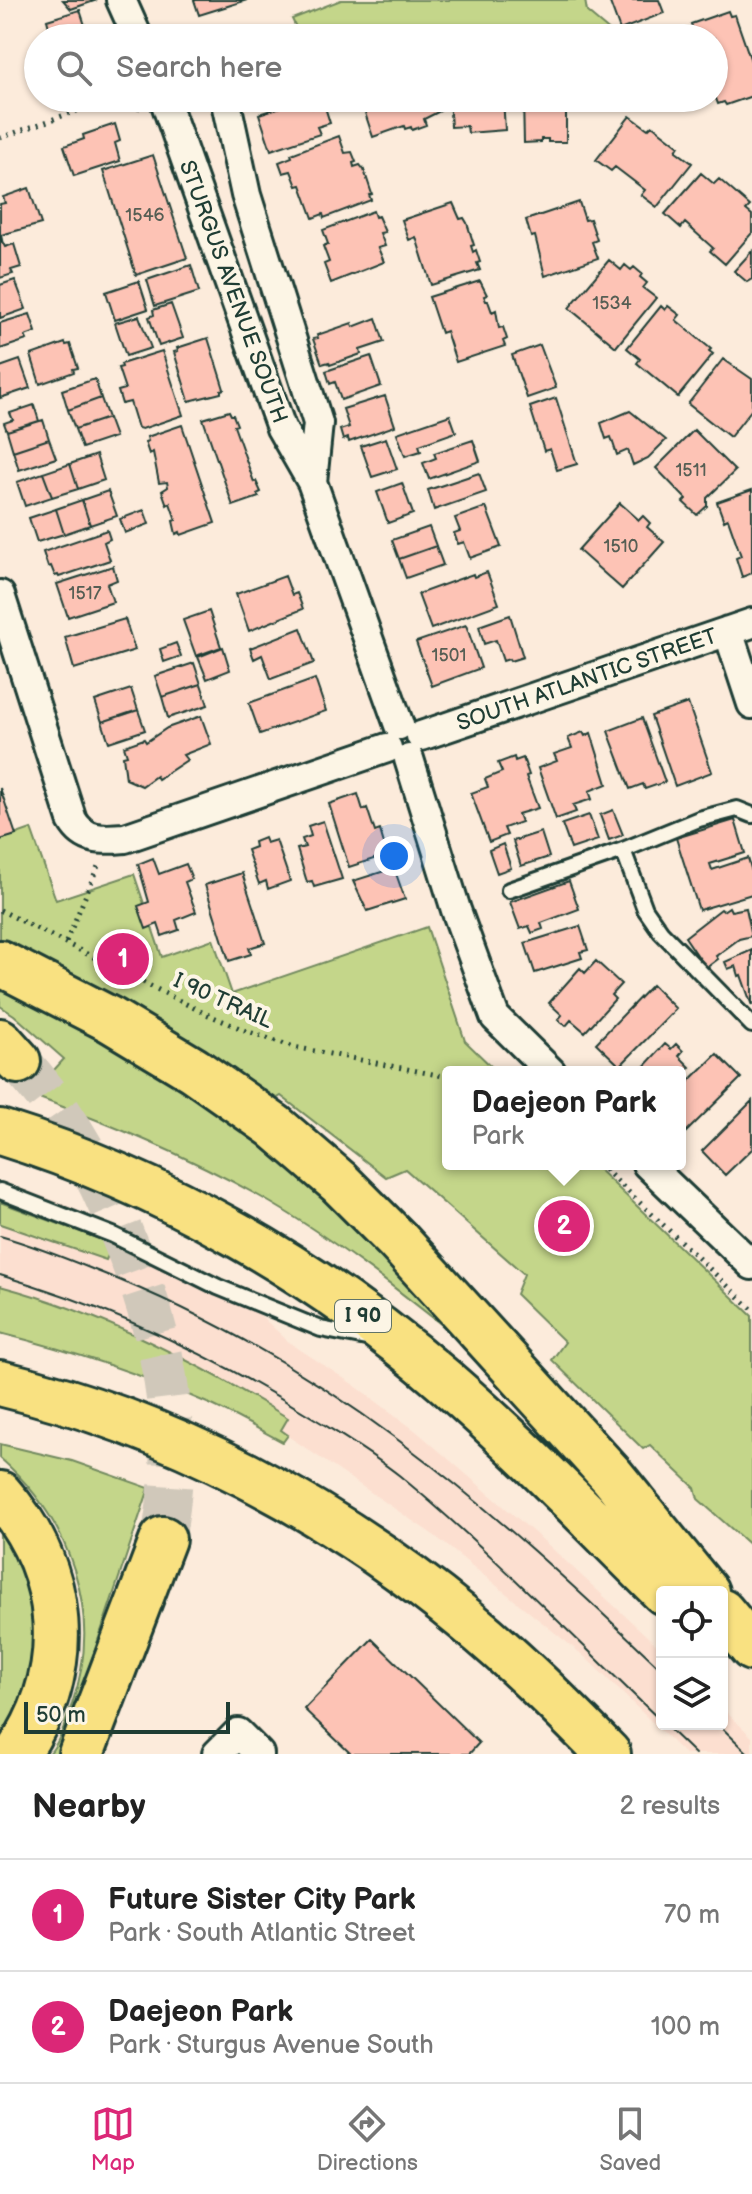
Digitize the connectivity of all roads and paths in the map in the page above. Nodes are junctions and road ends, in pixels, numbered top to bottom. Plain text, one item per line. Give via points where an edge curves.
1 (121, 0) edge
2 (132, 24) edge
3 (73, 112) edge
4 (169, 112) edge
5 (228, 112) edge
6 (0, 138) edge
7 (312, 482) junction
8 (0, 595) edge
9 (740, 627) edge
10 (752, 704) edge
11 (404, 742) junction
12 (752, 815) edge
13 (623, 850) junction
14 (102, 852) junction
15 (509, 890) dead end
16 (0, 910) edge
17 (66, 942) junction
18 (0, 963) edge
19 (752, 1025) edge
20 (545, 1066) edge
21 (442, 1076) edge
22 (0, 1132) edge
23 (605, 1170) edge
24 (653, 1170) edge
25 (0, 1191) edge
26 (752, 1265) edge
27 (752, 1309) edge
28 (400, 1344) junction
29 (0, 1383) edge
30 (0, 1494) edge
31 (163, 1539) tunnel mouth
32 (658, 1586) edge
33 (701, 1586) edge
34 (728, 1619) edge
35 (752, 1648) edge
36 (728, 1654) edge
37 (752, 1678) edge
38 (17, 1754) edge
39 (81, 1754) edge
40 (217, 1754) edge
41 (259, 1754) edge
42 (608, 1754) edge

1 - 2 street
3 - 6 path
4 - 7 street, STURGUS AVENUE SOUTH via 281,428
5 - 7 street, STURGUS AVENUE SOUTH via 246,195 318,423
7 - 11 street, STURGUS AVENUE SOUTH
8 - 14 street via 72,820
9 - 10 street
9 - 11 street, SOUTH ATLANTIC STREET
11 - 14 street, SOUTH ATLANTIC STREET via 125,838
11 - 20 street, STURGUS AVENUE SOUTH via 495,1017
12 - 13 lane via 737,809 699,819
13 - 15 lane
13 - 19 lane via 645,909 661,932
14 - 17 path
16 - 17 path, I 90 TRAIL
17 - 21 path, I 90 TRAIL via 249,1032 294,1047
18 - 33 highway via 194,1070 274,1126 339,1182 612,1476
22 - 28 highway, I 90 via 90,1164 199,1214 303,1274
23 - 27 path
24 - 26 street
25 - 28 lane via 113,1235 218,1287 321,1329
28 - 32 highway, I 90
29 - 42 highway via 184,1447 282,1495 355,1539 467,1620
30 - 38 highway via 45,1564 56,1620 44,1703
31 - 39 highway
34 - 35 highway
36 - 37 highway
40 - 41 street via 238,1733

